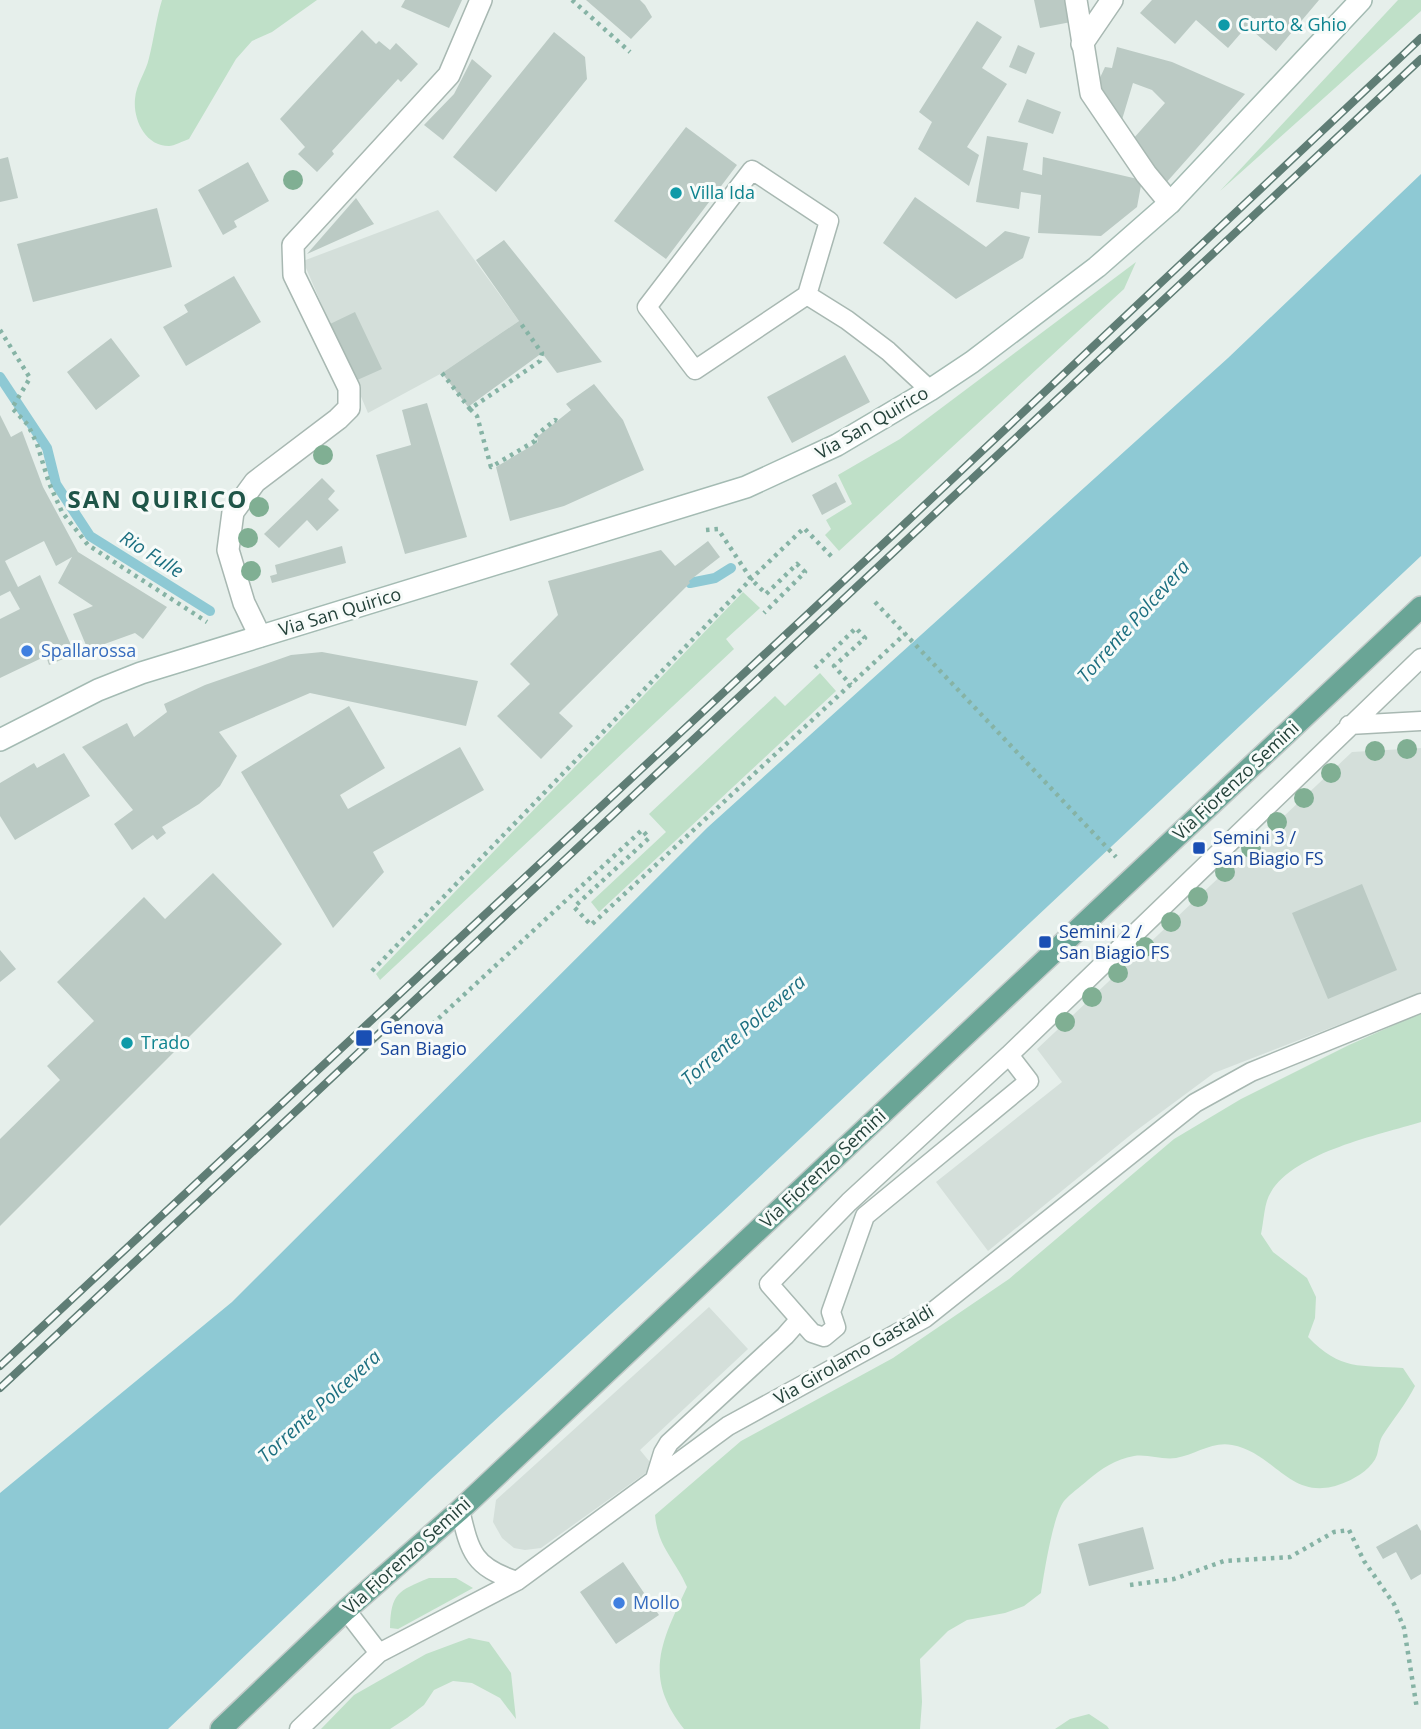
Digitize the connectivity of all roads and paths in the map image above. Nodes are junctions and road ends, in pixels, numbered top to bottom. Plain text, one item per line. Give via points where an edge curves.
1 (481, 0) edge
2 (572, 0) edge
3 (1076, 0) edge
4 (1112, 0) edge
5 (1361, 0) edge
6 (1082, 44) junction
7 (630, 52) dead end
8 (1170, 203) junction
9 (807, 295) junction
10 (519, 321) dead end
11 (0, 330) edge
12 (442, 373) dead end
13 (930, 390) junction
14 (470, 410) junction
15 (557, 421) dead end
16 (704, 531) dead end
17 (832, 557) dead end
18 (751, 579) junction
19 (875, 602) dead end
20 (1421, 607) edge
21 (764, 612) dead end
22 (207, 622) dead end
23 (905, 634) junction
24 (260, 636) junction
25 (1421, 658) edge
26 (815, 668) dead end
27 (851, 685) junction
28 (1421, 721) edge
29 (1349, 725) junction
30 (0, 740) edge
31 (1122, 863) dead end
32 (567, 899) junction
33 (574, 907) junction
34 (372, 971) dead end
35 (1421, 1003) edge
36 (426, 1030) dead end
37 (1009, 1055) junction
38 (800, 1319) junction
39 (655, 1479) junction
40 (460, 1510) junction
41 (517, 1581) junction
42 (1130, 1585) dead end
43 (346, 1610) junction
44 (379, 1653) junction
45 (1417, 1709) dead end
46 (221, 1729) edge
47 (299, 1729) edge

1 - 24 main road, Via San Quirico via 449,75 293,245 294,275 349,388 349,408 255,482 233,512 228,550
2 - 7 path
3 - 6 main road
4 - 6 main road
5 - 8 main road, Via San Quirico
6 - 8 main road via 1091,93
8 - 13 main road, Via San Quirico via 1097,267
9 - 9 lane via 695,370 647,307 752,170 829,221
9 - 13 lane via 888,351
10 - 14 path via 542,353 540,361
11 - 22 path via 30,378 12,408 28,425 62,512 88,545
12 - 14 path
13 - 24 main road, Via San Quirico via 837,445 746,487
14 - 15 path via 477,416 491,467 535,441 534,437
16 - 18 path via 718,529
17 - 18 path via 804,528
18 - 21 path via 766,594 797,564 805,572
18 - 34 path
19 - 23 path
20 - 40 main road, Via Fiorenzo Semini
23 - 27 path
23 - 31 path
24 - 30 main road, Via San Quirico via 98,690
25 - 29 lane
26 - 27 path via 856,628 865,638 834,666
27 - 33 path via 591,925
28 - 29 lane
29 - 37 lane
32 - 33 path
32 - 33 path via 642,830 649,838
32 - 36 path
35 - 39 lane, Via Girolamo Gastaldi via 1251,1072 1195,1103 925,1318 728,1426
37 - 38 lane via 849,1202 769,1284
37 - 38 lane via 1028,1081 865,1216 831,1312 836,1327 824,1337 812,1333
38 - 39 lane via 669,1443
39 - 41 lane, Via Girolamo Gastaldi
40 - 41 lane via 478,1561 494,1574
40 - 43 main road, Via Fiorenzo Semini
41 - 44 lane, Via Girolamo Gastaldi
42 - 45 path via 1174,1579 1224,1561 1290,1557 1334,1532 1349,1530 1404,1628
43 - 44 lane
43 - 46 main road, Via Fiorenzo Semini
44 - 47 lane, Via Girolamo Gastaldi

